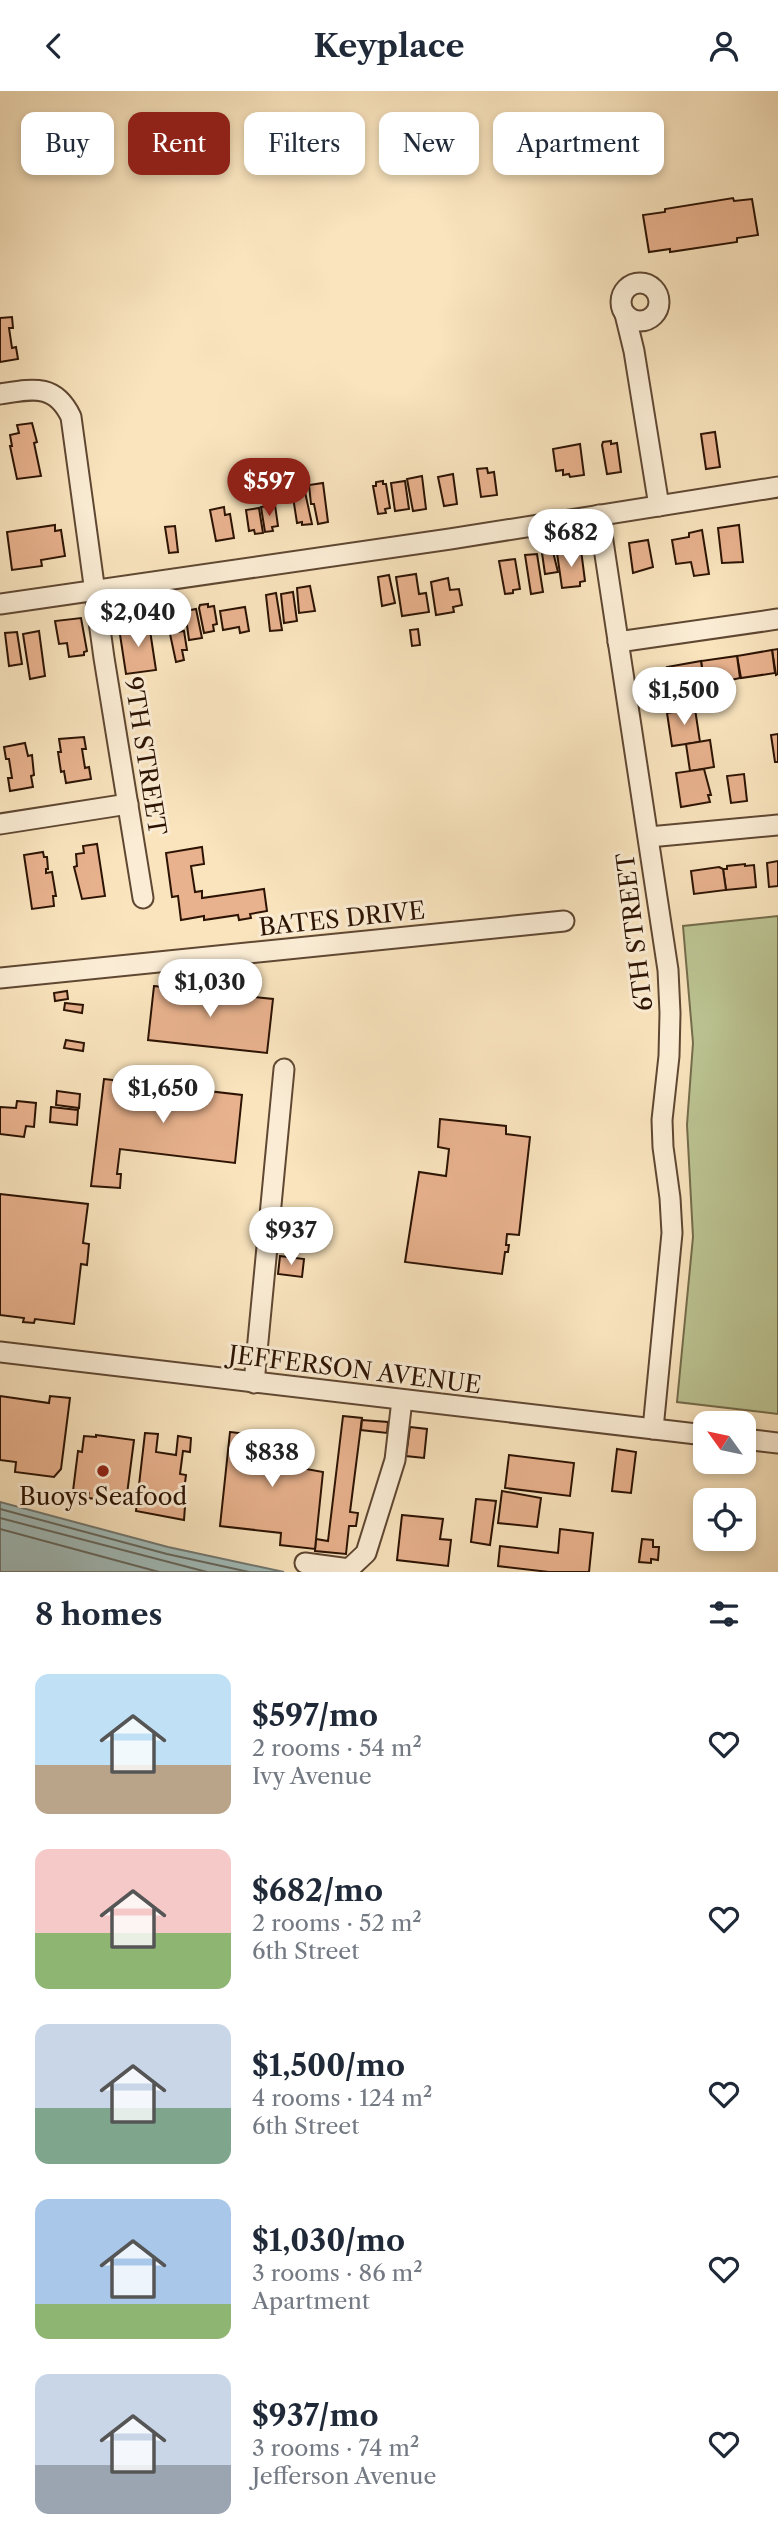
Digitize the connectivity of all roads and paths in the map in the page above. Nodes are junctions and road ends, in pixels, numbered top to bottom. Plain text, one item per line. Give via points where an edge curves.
1 (625, 314) dead end
2 (0, 394) edge
3 (778, 487) edge
4 (659, 506) junction
5 (599, 515) junction
6 (94, 590) junction
7 (0, 604) edge
8 (778, 619) edge
9 (618, 642) junction
10 (128, 804) junction
11 (0, 824) edge
12 (778, 825) edge
13 (649, 837) junction
14 (143, 898) dead end
15 (564, 921) dead end
16 (0, 978) edge
17 (284, 1069) dead end
18 (0, 1352) edge
19 (254, 1383) junction
20 (402, 1400) junction
21 (653, 1429) junction
22 (693, 1434) edge
23 (756, 1440) edge
24 (778, 1443) edge
25 (305, 1563) dead end

1 - 4 street
2 - 6 street, 9TH STREET via 40,390 59,398 71,417
3 - 4 street
4 - 5 street
5 - 6 street
5 - 9 street, 6TH STREET
6 - 7 street
6 - 10 street, 9TH STREET
8 - 9 street
9 - 13 street, 6TH STREET
10 - 11 street
10 - 14 street, 9TH STREET
12 - 13 street
13 - 21 street, 6TH STREET via 668,970 670,1023 662,1133 672,1233
15 - 16 street, BATES DRIVE
17 - 19 street
18 - 19 street, JEFFERSON AVENUE
19 - 20 street, JEFFERSON AVENUE
20 - 21 street, JEFFERSON AVENUE
20 - 25 street via 395,1460 366,1553 349,1569
21 - 22 street, JEFFERSON AVENUE
23 - 24 street

